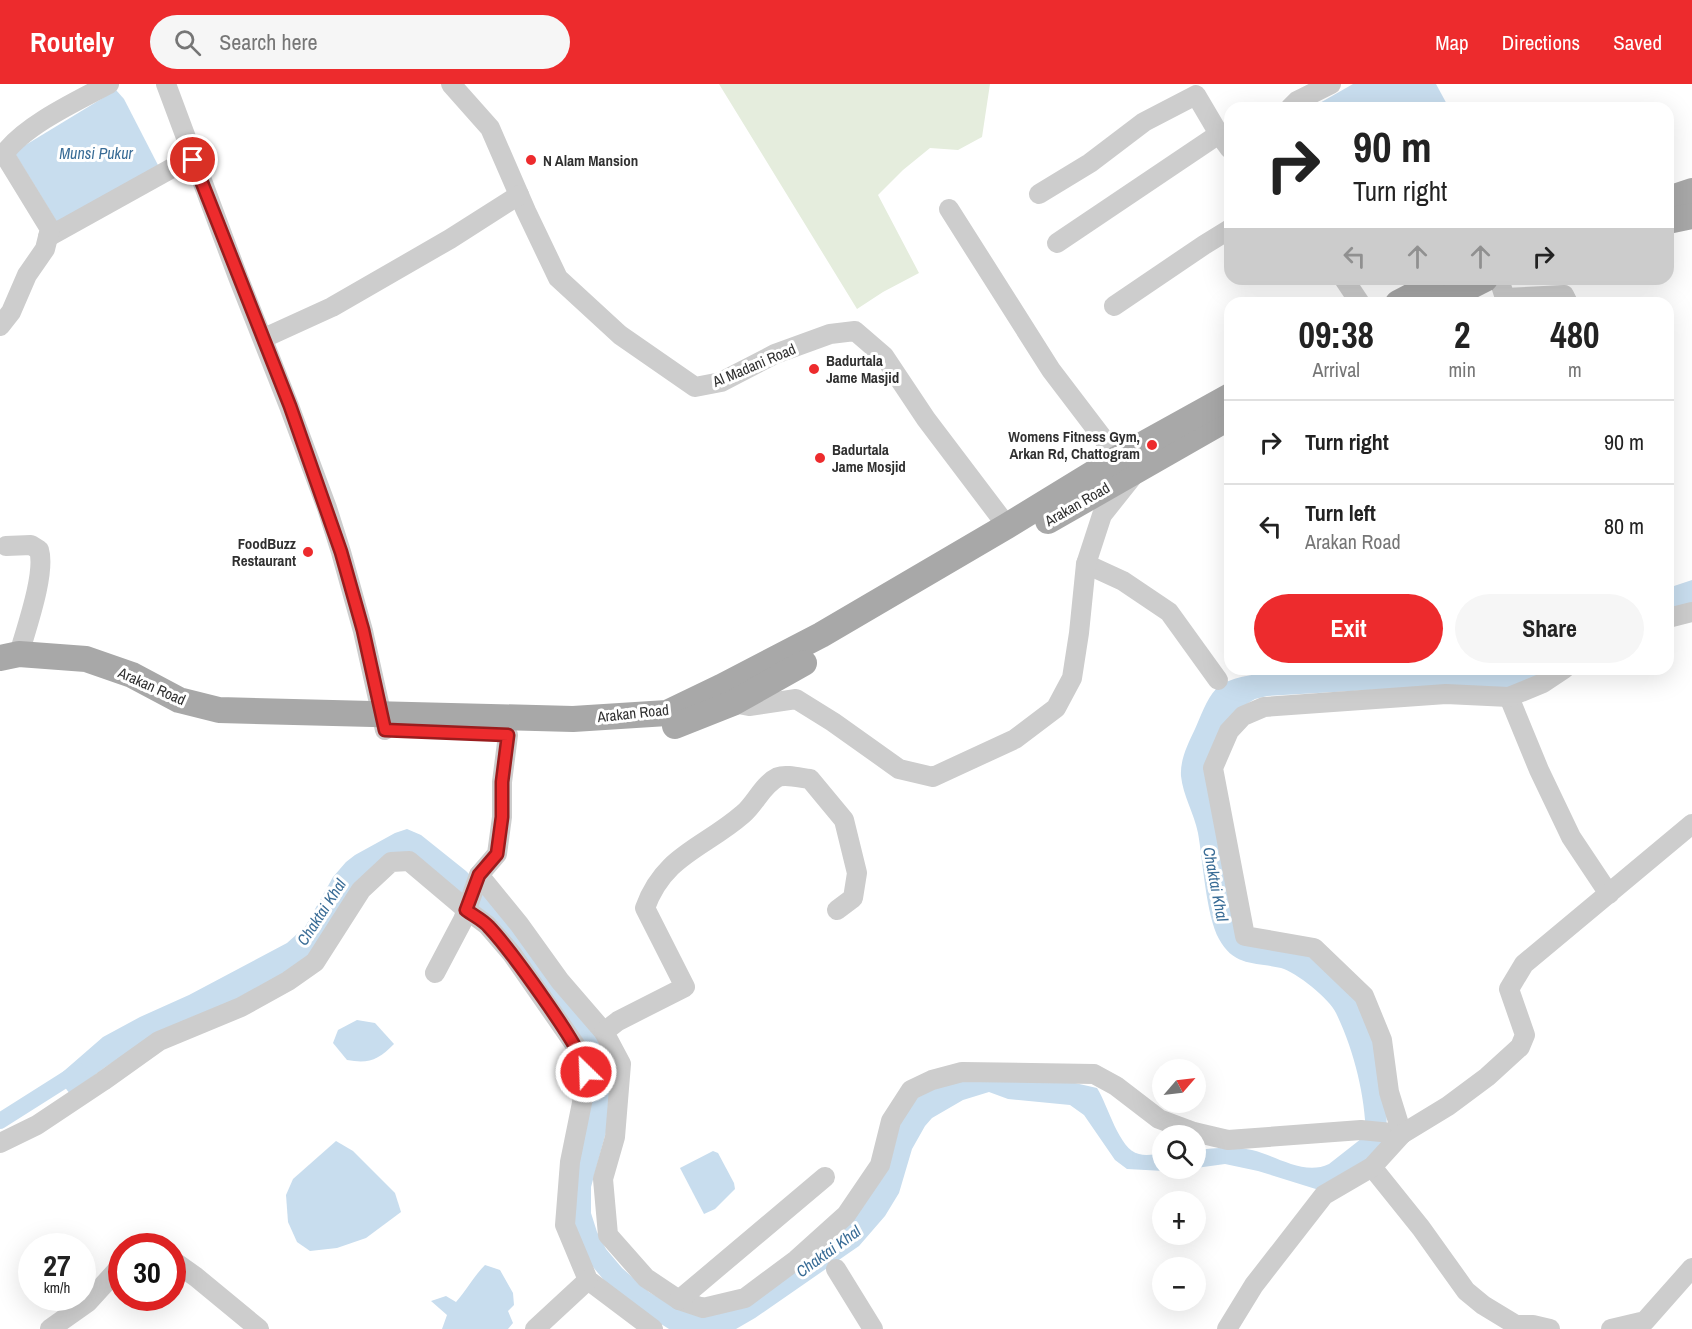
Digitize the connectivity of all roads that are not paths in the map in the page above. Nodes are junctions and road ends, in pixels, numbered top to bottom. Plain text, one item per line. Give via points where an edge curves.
1 (109, 84) edge
2 (166, 84) edge
3 (451, 84) edge
4 (1331, 84) edge
5 (1197, 90) edge
6 (1296, 102) edge
7 (1224, 140) edge
8 (1224, 143) edge
9 (192, 157) junction
10 (1692, 191) edge
11 (1039, 194) dead end
12 (519, 195) junction
13 (1674, 197) edge
14 (949, 209) dead end
15 (1692, 216) edge
16 (1674, 220) edge
17 (1224, 232) edge
18 (48, 237) junction
19 (1057, 243) dead end
20 (1432, 285) edge
21 (1473, 285) edge
22 (1410, 297) edge
23 (1450, 297) edge
24 (1525, 297) edge
25 (1565, 297) edge
26 (1114, 306) dead end
27 (0, 326) edge
28 (264, 338) junction
29 (1224, 399) edge
30 (1224, 420) edge
31 (1118, 458) junction
32 (1142, 466) junction
33 (1007, 526) junction
34 (6, 546) dead end
35 (1086, 564) junction
36 (1692, 612) edge
37 (1674, 616) edge
38 (6, 659) edge
39 (1555, 675) edge
40 (1218, 680) dead end
41 (1509, 697) junction
42 (733, 703) junction
43 (383, 722) junction
44 (508, 735) junction
45 (1692, 824) edge
46 (479, 875) junction
47 (1609, 894) junction
48 (467, 908) junction
49 (837, 910) dead end
50 (435, 973) dead end
51 (604, 1032) junction
52 (1398, 1133) junction
53 (0, 1143) edge
54 (1372, 1167) junction
55 (825, 1177) dead end
56 (1692, 1268) edge
57 (836, 1269) dead end
58 (186, 1270) edge
59 (108, 1280) edge
60 (588, 1280) junction
61 (679, 1299) junction
62 (50, 1329) edge
63 (260, 1329) edge
64 (535, 1329) edge
65 (654, 1329) edge
66 (873, 1329) edge
67 (1227, 1329) edge
68 (1550, 1329) edge
69 (1611, 1329) edge

1 - 18 street via 14,140 4,154 50,229
2 - 9 street
3 - 12 street, Al Madani Road via 490,128
4 - 6 street
5 - 7 street
5 - 11 street
8 - 19 street
9 - 18 street
9 - 28 street
10 - 13 main road
12 - 28 street via 332,307
12 - 33 street, Al Madani Road via 558,278 620,335 695,387 721,382 775,354 830,334 855,331 884,356
14 - 31 street via 1051,370
15 - 16 main road
17 - 26 street
18 - 27 street via 45,249
20 - 22 main road
21 - 23 main road
24 - 25 street
28 - 43 street via 341,552
29 - 31 main road, Arakan Road
30 - 32 main road, Arakan Road
31 - 33 main road, Arakan Road
32 - 35 street via 1102,515
32 - 42 main road, Arakan Road
33 - 43 main road, Arakan Road via 821,635 668,712 573,719
34 - 38 street via 31,545 42,558 37,588
35 - 40 street via 1123,581 1169,612
35 - 42 street via 1072,678 1056,708 1015,739 933,777 900,769 796,699 749,706
36 - 37 street
38 - 43 main road, Arakan Road via 92,668 138,686 173,709 224,722
39 - 41 street
41 - 47 street via 1571,837
41 - 52 street via 1446,694 1264,707 1243,716 1228,731 1213,768 1245,936 1314,948 1364,996 1382,1040
42 - 44 main road, Arakan Road via 658,730
43 - 44 main road, Arakan Road
44 - 46 street via 497,854
45 - 47 street
46 - 48 street
46 - 51 street
47 - 52 street via 1524,964 1509,989 1525,1035 1520,1047 1448,1106
48 - 50 street
48 - 53 street via 409,861 391,862 361,890 315,962 241,1007 159,1041 37,1125
48 - 60 street via 512,954 586,1066 570,1162 565,1225
49 - 51 street via 853,898 857,873 844,820 810,779 780,776 765,787 745,812 675,861 652,889 645,908 685,987
51 - 61 street via 621,1064 615,1137 603,1179 608,1235 646,1278
52 - 54 street
52 - 61 street via 1361,1130 1228,1140 1159,1119 1094,1074 962,1072 911,1090 891,1121 880,1165 846,1215 796,1260 745,1298 703,1308
54 - 67 street via 1324,1195 1254,1285
54 - 68 street via 1466,1291 1516,1325
55 - 61 street
56 - 69 street via 1645,1321
57 - 66 street
58 - 63 street
59 - 62 street via 88,1302
60 - 64 street
60 - 65 street

